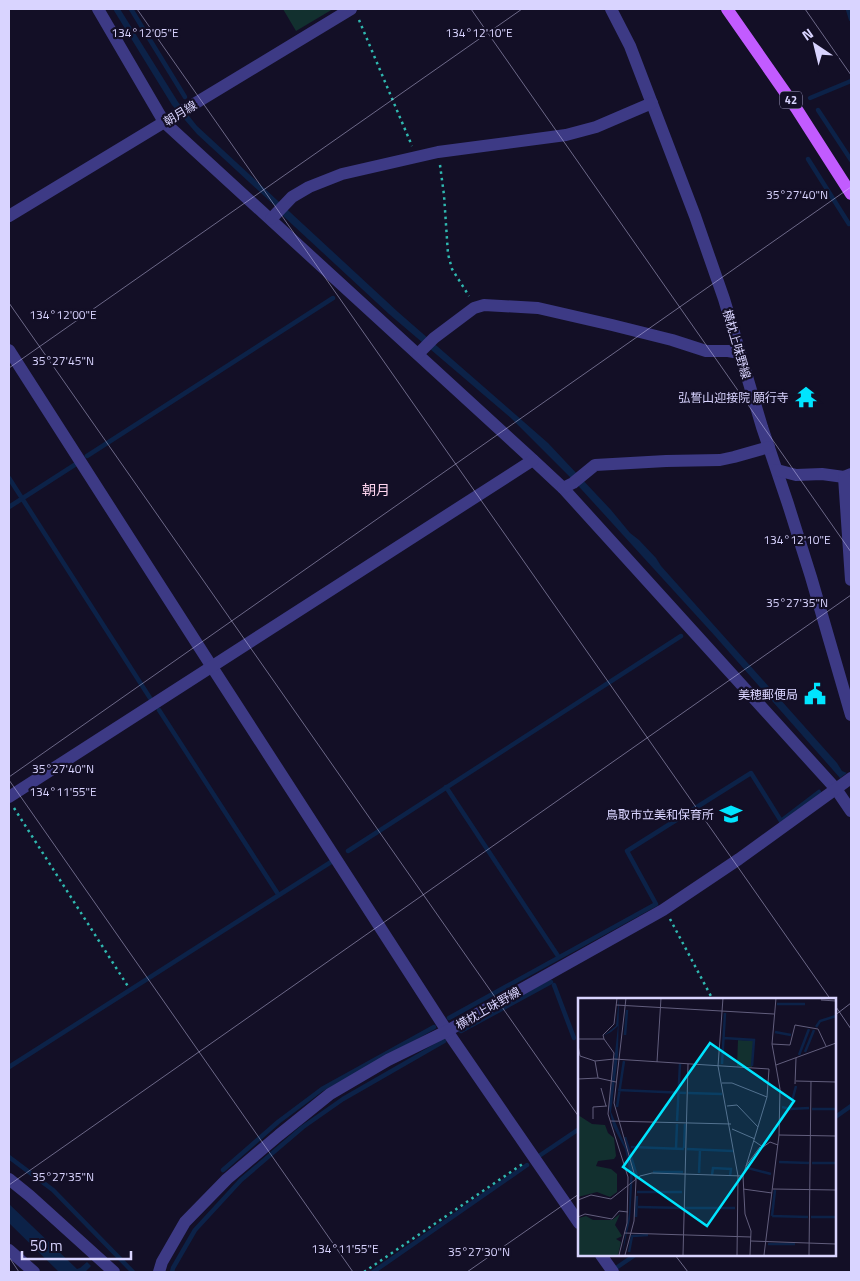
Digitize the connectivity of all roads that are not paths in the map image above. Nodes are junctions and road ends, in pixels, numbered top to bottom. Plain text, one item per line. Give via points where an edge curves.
1 (98, 9) edge
2 (611, 9) edge
3 (727, 9) edge
4 (354, 13) edge
5 (652, 103) junction
6 (164, 122) junction
7 (851, 194) edge
8 (9, 216) edge
9 (271, 219) junction
10 (9, 350) edge
11 (740, 353) junction
12 (418, 354) junction
13 (769, 447) junction
14 (533, 460) junction
15 (777, 470) junction
16 (848, 475) edge
17 (563, 488) junction
18 (851, 580) edge
19 (212, 667) junction
20 (846, 679) edge
21 (851, 715) edge
22 (851, 778) edge
23 (836, 789) junction
24 (11, 803) edge
25 (851, 811) edge
26 (447, 1031) junction
27 (9, 1178) edge
28 (578, 1222) edge
29 (9, 1250) edge
30 (601, 1256) edge
31 (32, 1272) edge
32 (114, 1272) edge
33 (159, 1272) edge
34 (613, 1272) edge

1 - 6 street
2 - 5 street, 横枕上味野線 via 630,46
3 - 7 main road, 42
4 - 6 street, 朝月線
5 - 9 street via 596,127 566,135 438,152 342,174 292,197
5 - 11 street, 横枕上味野線 via 695,216
6 - 8 street, 朝月線
6 - 9 street
9 - 12 street
10 - 19 street
11 - 12 street via 706,352 672,340 538,308 484,305 434,338
11 - 13 street, 横枕上味野線
12 - 14 street
13 - 15 street, 横枕上味野線
13 - 17 street via 720,460 595,464
14 - 17 street
14 - 19 street
15 - 16 street via 796,475
15 - 20 street, 横枕上味野線
16 - 18 street
17 - 23 street
19 - 24 street
19 - 26 street
20 - 21 street, 横枕上味野線
22 - 23 street, 横枕上味野線
23 - 25 street
23 - 26 street, 横枕上味野線 via 663,910
26 - 28 street
26 - 33 street, 横枕上味野線 via 330,1094 279,1135 185,1222
27 - 32 street
29 - 31 street
30 - 34 street

